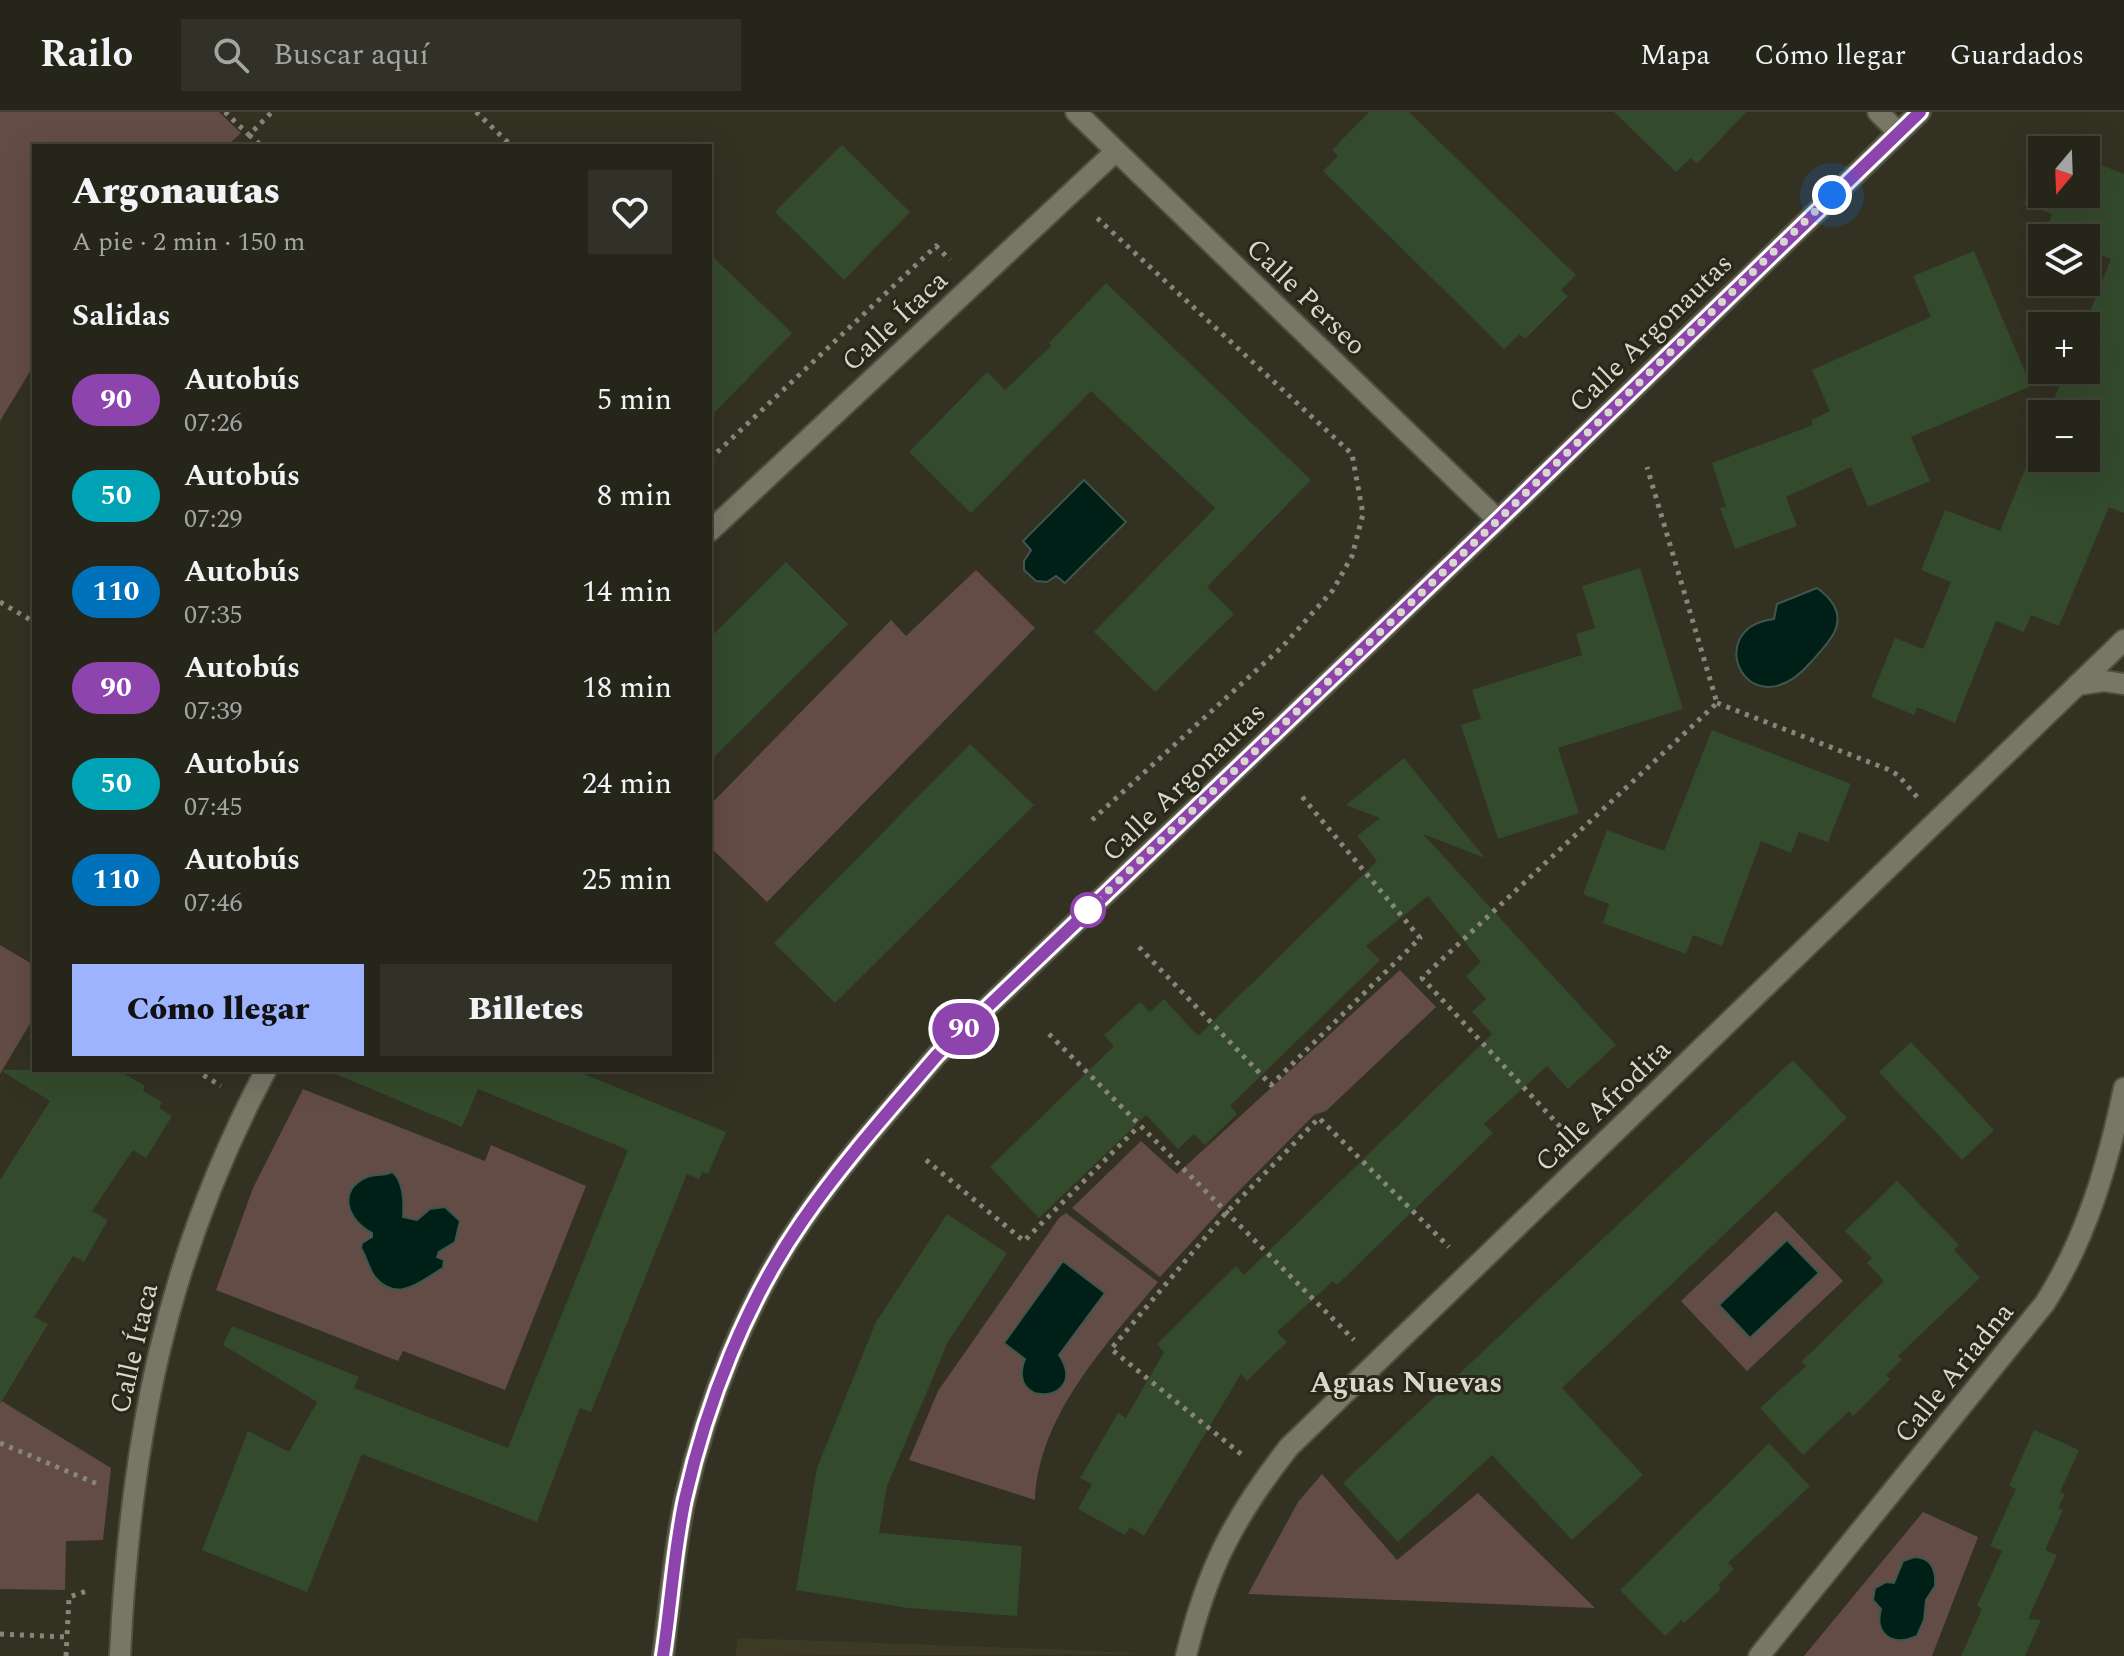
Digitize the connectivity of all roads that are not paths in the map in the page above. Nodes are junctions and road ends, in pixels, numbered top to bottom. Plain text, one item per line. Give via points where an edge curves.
1 (1076, 112) edge
2 (1878, 112) edge
3 (1920, 112) edge
4 (1898, 132) junction
5 (1116, 151) junction
6 (1498, 520) junction
7 (712, 529) edge
8 (2124, 640) edge
9 (2124, 684) edge
10 (2077, 685) junction
11 (265, 1072) edge
12 (2124, 1088) edge
13 (120, 1656) edge
14 (663, 1656) edge
15 (1186, 1656) edge
16 (1759, 1656) edge

1 - 5 street, Calle Perseo
2 - 4 street
3 - 4 street, Calle Argonautas
4 - 6 street, Calle Argonautas
5 - 6 street, Calle Perseo
5 - 7 street, Calle Ítaca
6 - 14 street, Calle Argonautas via 937,1055 802,1222 752,1309 712,1403 685,1501
8 - 10 street, Calle Afrodita
9 - 10 street
10 - 15 street, Calle Afrodita via 1289,1447 1234,1523 1197,1612
11 - 13 street, Calle Ítaca via 206,1194 156,1356 134,1499
12 - 16 street, Calle Ariadna via 2084,1231 2045,1303

